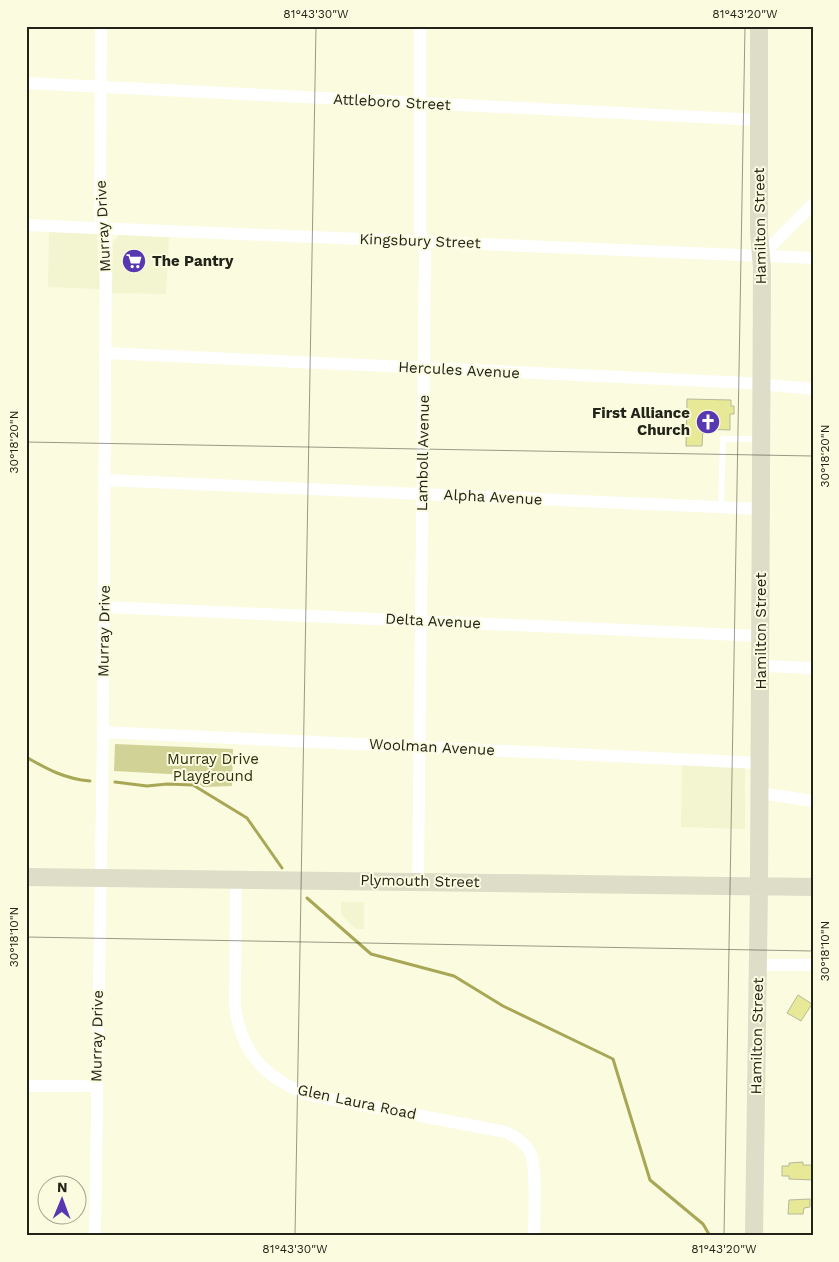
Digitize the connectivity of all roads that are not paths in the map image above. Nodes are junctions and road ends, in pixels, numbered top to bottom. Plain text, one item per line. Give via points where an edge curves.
1 (101, 26) edge
2 (420, 26) edge
3 (759, 26) edge
4 (26, 83) edge
5 (101, 86) junction
6 (420, 103) junction
7 (758, 120) junction
8 (813, 204) edge
9 (26, 224) edge
10 (102, 227) junction
11 (422, 241) junction
12 (761, 256) junction
13 (813, 258) edge
14 (105, 353) junction
15 (424, 368) junction
16 (762, 384) junction
17 (813, 389) edge
18 (761, 440) junction
19 (106, 480) junction
20 (423, 494) junction
21 (721, 508) junction
22 (762, 509) junction
23 (104, 607) junction
24 (422, 621) junction
25 (761, 636) junction
26 (761, 666) junction
27 (813, 668) edge
28 (103, 732) junction
29 (420, 747) junction
30 (760, 763) junction
31 (760, 793) junction
32 (813, 801) edge
33 (26, 877) edge
34 (100, 877) junction
35 (236, 879) junction
36 (418, 881) junction
37 (759, 886) junction
38 (813, 887) edge
39 (758, 965) junction
40 (813, 965) edge
41 (26, 1086) edge
42 (96, 1086) junction
43 (95, 1236) edge
44 (534, 1236) edge
45 (754, 1236) edge

1 - 5 street, Murray Drive
2 - 6 street, Lamboll Avenue
3 - 7 street, Hamilton Street
4 - 5 street, Attleboro Street
5 - 6 street, Attleboro Street
5 - 10 street, Murray Drive
6 - 7 street, Attleboro Street
6 - 11 street, Lamboll Avenue
7 - 12 street, Hamilton Street
8 - 12 street
9 - 10 street, Kingsbury Street
10 - 11 street, Kingsbury Street
10 - 14 street, Murray Drive via 106,237
11 - 12 street, Kingsbury Street
11 - 15 street, Lamboll Avenue via 425,251
12 - 13 street, Kingsbury Street
12 - 16 street, Hamilton Street
14 - 15 street, Hercules Avenue
14 - 19 street, Murray Drive
15 - 16 street, Hercules Avenue
15 - 20 street, Lamboll Avenue
16 - 17 street, Hercules Avenue
16 - 18 street, Hamilton Street
18 - 21 lane via 723,439
18 - 22 street, Hamilton Street
19 - 20 street, Alpha Avenue
19 - 23 street, Murray Drive
20 - 21 street, Alpha Avenue
20 - 24 street, Lamboll Avenue
21 - 22 street, Alpha Avenue
22 - 25 street, Hamilton Street
23 - 24 street, Delta Avenue
23 - 28 street, Murray Drive
24 - 25 street, Delta Avenue
24 - 29 street, Lamboll Avenue
25 - 26 street, Hamilton Street
26 - 27 street
26 - 30 street, Hamilton Street
28 - 29 street, Woolman Avenue
28 - 34 street, Murray Drive
29 - 30 street, Woolman Avenue
29 - 36 street, Lamboll Avenue
30 - 31 street, Hamilton Street
31 - 32 street
31 - 37 street, Hamilton Street
33 - 34 street, Plymouth Street
34 - 35 street, Plymouth Street
34 - 42 street, Murray Drive
35 - 36 street, Plymouth Street
35 - 44 street, Glen Laura Road via 235,1006 244,1041 263,1069 293,1090 310,1095 514,1136 532,1155
36 - 37 street, Plymouth Street
37 - 38 street, Plymouth Street
37 - 39 street, Hamilton Street
39 - 40 street
39 - 45 street, Hamilton Street
41 - 42 street
42 - 43 street, Murray Drive

